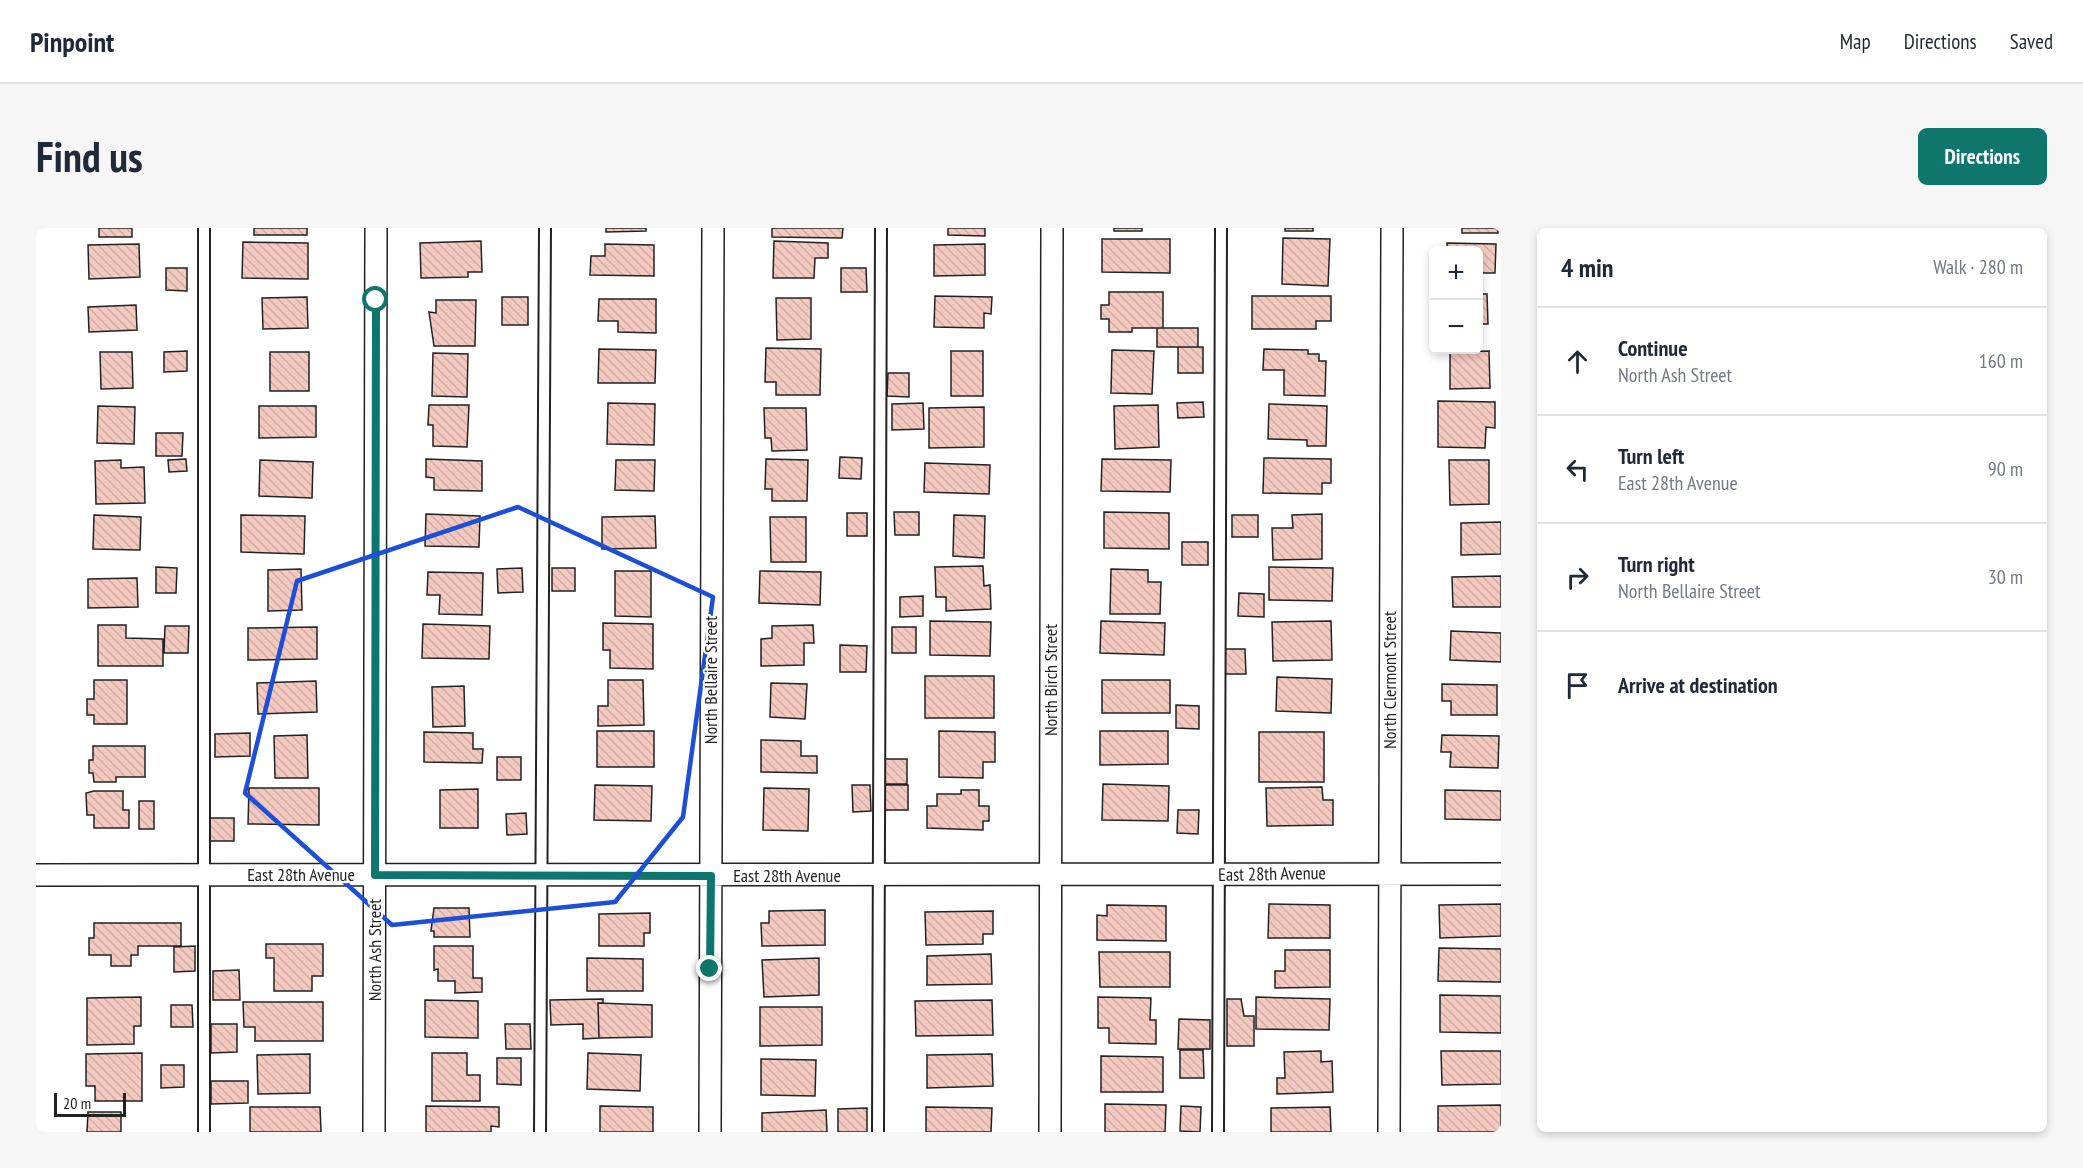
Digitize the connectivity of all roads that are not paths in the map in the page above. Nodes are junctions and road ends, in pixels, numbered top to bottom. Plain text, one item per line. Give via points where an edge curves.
1 (204, 228) edge
2 (376, 228) edge
3 (545, 228) edge
4 (713, 228) edge
5 (881, 228) edge
6 (1052, 228) edge
7 (1221, 228) edge
8 (1392, 228) edge
9 (1390, 873) junction
10 (1218, 874) junction
11 (1501, 874) edge
12 (36, 875) edge
13 (204, 875) junction
14 (375, 875) junction
15 (541, 875) junction
16 (1051, 875) junction
17 (711, 876) junction
18 (879, 876) junction
19 (204, 1132) edge
20 (374, 1132) edge
21 (540, 1132) edge
22 (710, 1132) edge
23 (878, 1132) edge
24 (1050, 1132) edge
25 (1218, 1132) edge
26 (1389, 1132) edge

1 - 13 lane
2 - 14 street, North Ash Street
3 - 15 lane
4 - 17 street, North Bellaire Street
5 - 18 lane
6 - 16 street, North Birch Street
7 - 10 lane
8 - 9 street, North Clermont Street
9 - 10 street, East 28th Avenue
9 - 11 street, East 28th Avenue
9 - 26 street, North Clermont Street
10 - 16 street, East 28th Avenue
10 - 25 lane
12 - 13 street, East 28th Avenue
13 - 14 street, East 28th Avenue
13 - 19 lane
14 - 15 street, East 28th Avenue
14 - 20 street, North Ash Street
15 - 17 street, East 28th Avenue
15 - 21 lane
16 - 18 street, East 28th Avenue
16 - 24 street, North Birch Street
17 - 18 street, East 28th Avenue
17 - 22 street, North Bellaire Street
18 - 23 lane

